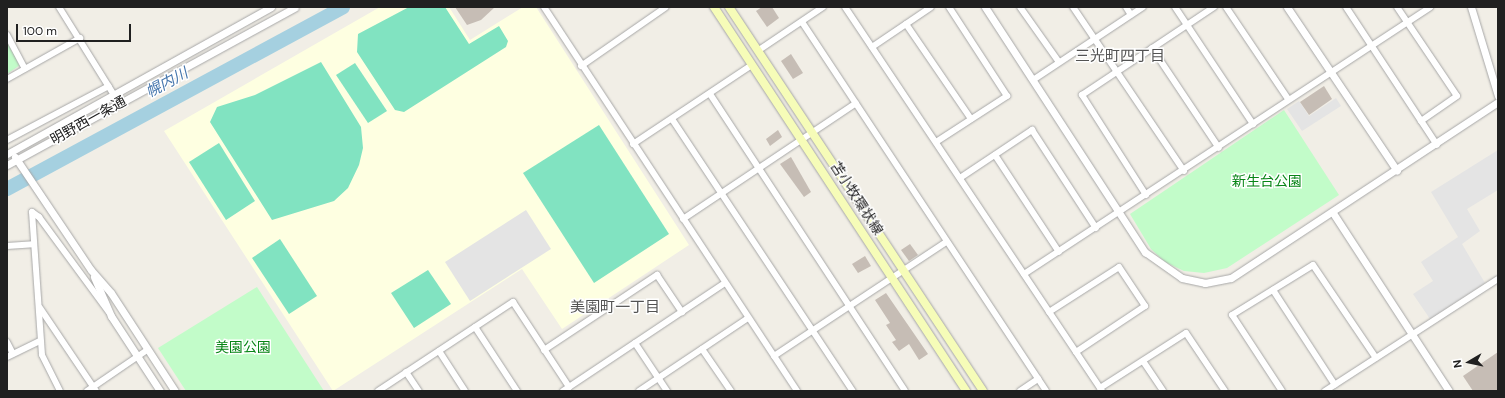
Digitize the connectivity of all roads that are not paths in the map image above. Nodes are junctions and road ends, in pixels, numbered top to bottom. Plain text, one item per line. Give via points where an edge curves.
1 (59, 7) edge
2 (271, 7) edge
3 (294, 7) edge
4 (544, 7) edge
5 (666, 7) edge
6 (714, 7) edge
7 (729, 7) edge
8 (823, 7) edge
9 (845, 7) edge
10 (931, 7) edge
11 (948, 7) edge
12 (985, 7) edge
13 (1020, 7) edge
14 (1073, 7) edge
15 (1126, 7) edge
16 (1143, 7) edge
17 (1176, 7) edge
18 (1214, 7) edge
19 (1226, 7) edge
20 (1287, 7) edge
21 (1346, 7) edge
22 (1397, 7) edge
23 (1430, 7) edge
24 (1471, 7) edge
25 (1131, 15) junction
26 (1407, 21) junction
27 (802, 22) junction
28 (906, 24) junction
29 (1187, 25) junction
30 (7, 35) edge
31 (80, 38) junction
32 (1095, 39) junction
33 (1370, 44) junction
34 (872, 46) junction
35 (1152, 48) junction
36 (759, 50) junction
37 (1059, 62) junction
38 (752, 65) junction
39 (581, 66) junction
40 (25, 69) junction
41 (1117, 71) junction
42 (1330, 71) junction
43 (7, 79) edge
44 (1033, 80) junction
45 (111, 89) junction
46 (710, 94) junction
47 (1498, 96) edge
48 (1288, 99) junction
49 (1498, 102) edge
50 (119, 103) junction
51 (856, 103) junction
52 (672, 119) junction
53 (971, 119) junction
54 (1421, 121) junction
55 (1253, 124) junction
56 (814, 132) junction
57 (7, 140) edge
58 (801, 140) junction
59 (936, 142) junction
60 (633, 144) junction
61 (1437, 145) junction
62 (1219, 148) junction
63 (9, 152) edge
64 (995, 155) junction
65 (18, 163) junction
66 (7, 165) edge
67 (759, 168) junction
68 (1184, 171) junction
69 (1397, 171) junction
70 (960, 178) junction
71 (722, 192) junction
72 (1146, 195) junction
73 (1119, 213) junction
74 (1333, 213) junction
75 (683, 219) junction
76 (1096, 228) junction
77 (946, 242) junction
78 (33, 244) junction
79 (7, 246) edge
80 (1059, 252) junction
81 (91, 270) junction
82 (903, 270) junction
83 (1024, 274) junction
84 (891, 278) junction
85 (1498, 279) edge
86 (725, 283) junction
87 (1273, 290) junction
88 (849, 307) junction
89 (40, 308) junction
90 (682, 312) junction
91 (1049, 312) junction
92 (112, 316) junction
93 (748, 318) junction
94 (475, 327) junction
95 (813, 330) junction
96 (1412, 335) junction
97 (40, 341) junction
98 (7, 342) edge
99 (635, 343) junction
100 (702, 349) junction
101 (147, 350) junction
102 (544, 350) junction
103 (439, 351) junction
104 (1076, 352) junction
105 (10, 355) edge
106 (774, 356) junction
107 (136, 357) junction
108 (1376, 358) junction
109 (1143, 361) junction
110 (406, 372) junction
111 (658, 378) junction
112 (1038, 379) junction
113 (1335, 385) junction
114 (569, 387) junction
115 (94, 389) edge
116 (1101, 390) edge
117 (60, 391) edge
118 (87, 391) edge
119 (160, 391) edge
120 (175, 391) edge
121 (378, 391) edge
122 (419, 391) edge
123 (465, 391) edge
124 (517, 391) edge
125 (562, 391) edge
126 (639, 391) edge
127 (667, 391) edge
128 (731, 391) edge
129 (797, 391) edge
130 (853, 391) edge
131 (905, 391) edge
132 (966, 391) edge
133 (983, 391) edge
134 (1020, 391) edge
135 (1046, 391) edge
136 (1163, 391) edge
137 (1225, 391) edge
138 (1282, 391) edge
139 (1325, 391) edge
140 (1449, 391) edge

1 - 31 street
2 - 45 street, 明野西一条通
3 - 50 street, 明野西一条通
4 - 39 street
5 - 39 street
6 - 38 main road, 苫小牧環状線
7 - 36 main road, 苫小牧環状線
8 - 27 street
9 - 34 street
10 - 28 street
11 - 53 street via 1007,96
12 - 44 street
13 - 37 street
14 - 32 street
15 - 25 street
16 - 25 street
17 - 29 street
18 - 29 street
19 - 48 street
20 - 42 street
21 - 33 street
22 - 26 street
23 - 26 street
24 - 47 street
25 - 32 street
26 - 33 street
26 - 54 street via 1457,96
27 - 36 street
27 - 51 street
28 - 34 street
28 - 53 street
29 - 35 street
29 - 55 street
30 - 40 street
31 - 40 street
31 - 45 street
32 - 37 street
32 - 41 street
33 - 42 street
33 - 54 street
34 - 59 street
35 - 41 street
35 - 62 street
36 - 56 main road, 苫小牧環状線
37 - 44 street
38 - 46 street
38 - 58 main road, 苫小牧環状線
39 - 60 street
40 - 43 street
41 - 68 street
41 - 72 street via 1082,95
42 - 48 street
42 - 69 street
44 - 73 street
45 - 50 street
45 - 57 street
45 - 63 street, 明野西一条通
46 - 52 street
46 - 67 street
48 - 55 street
49 - 61 street
50 - 65 street, 明野西一条通
51 - 56 street
51 - 77 street
52 - 60 street
52 - 71 street
53 - 59 street
54 - 61 street
55 - 62 street
56 - 58 street
56 - 82 main road, 苫小牧環状線
58 - 67 street
58 - 84 main road, 苫小牧環状線
59 - 70 street
60 - 75 street
61 - 69 street
62 - 68 street
63 - 65 street
64 - 70 street
64 - 76 street via 1032,130
64 - 80 street
65 - 66 street, 明野西一条通
65 - 81 street
67 - 71 street
67 - 88 street
68 - 72 street
69 - 74 street
70 - 83 street
71 - 75 street
71 - 95 street
72 - 73 street
73 - 74 street via 1145,252 1160,266 1182,278 1205,283 1231,278
73 - 76 street
74 - 96 street
75 - 86 street
76 - 80 street
77 - 82 street
77 - 112 street
78 - 79 street
78 - 89 street
78 - 92 street via 32,212 39,218 96,299
80 - 83 street
81 - 92 street
81 - 101 street via 112,293
82 - 84 street
82 - 133 main road, 苫小牧環状線
83 - 91 street
84 - 88 street
84 - 132 main road, 苫小牧環状線
85 - 96 street
86 - 90 street
86 - 93 street
87 - 108 street via 1313,265
87 - 113 street
87 - 138 street via 1232,315
88 - 95 street
88 - 131 street
89 - 97 street
89 - 115 street
90 - 99 street
90 - 102 street via 658,274
91 - 104 street
91 - 104 street via 1119,267 1145,306
92 - 107 street
93 - 100 street
93 - 106 street
94 - 102 street via 513,302
94 - 103 street
94 - 124 street
95 - 106 street
95 - 130 street
96 - 108 street
96 - 140 street
97 - 105 street
97 - 117 street via 42,355
98 - 105 street
99 - 111 street
99 - 114 street
100 - 111 street
100 - 128 street
101 - 107 street
101 - 120 street
102 - 114 street
103 - 110 street
103 - 123 street
104 - 116 street
106 - 129 street
107 - 115 street
107 - 119 street
108 - 113 street
109 - 116 street
109 - 136 street
109 - 137 street via 1186,333
110 - 121 street
110 - 122 street
111 - 126 street
111 - 127 street
112 - 134 street
112 - 135 street
113 - 139 street
114 - 125 street
115 - 118 street

